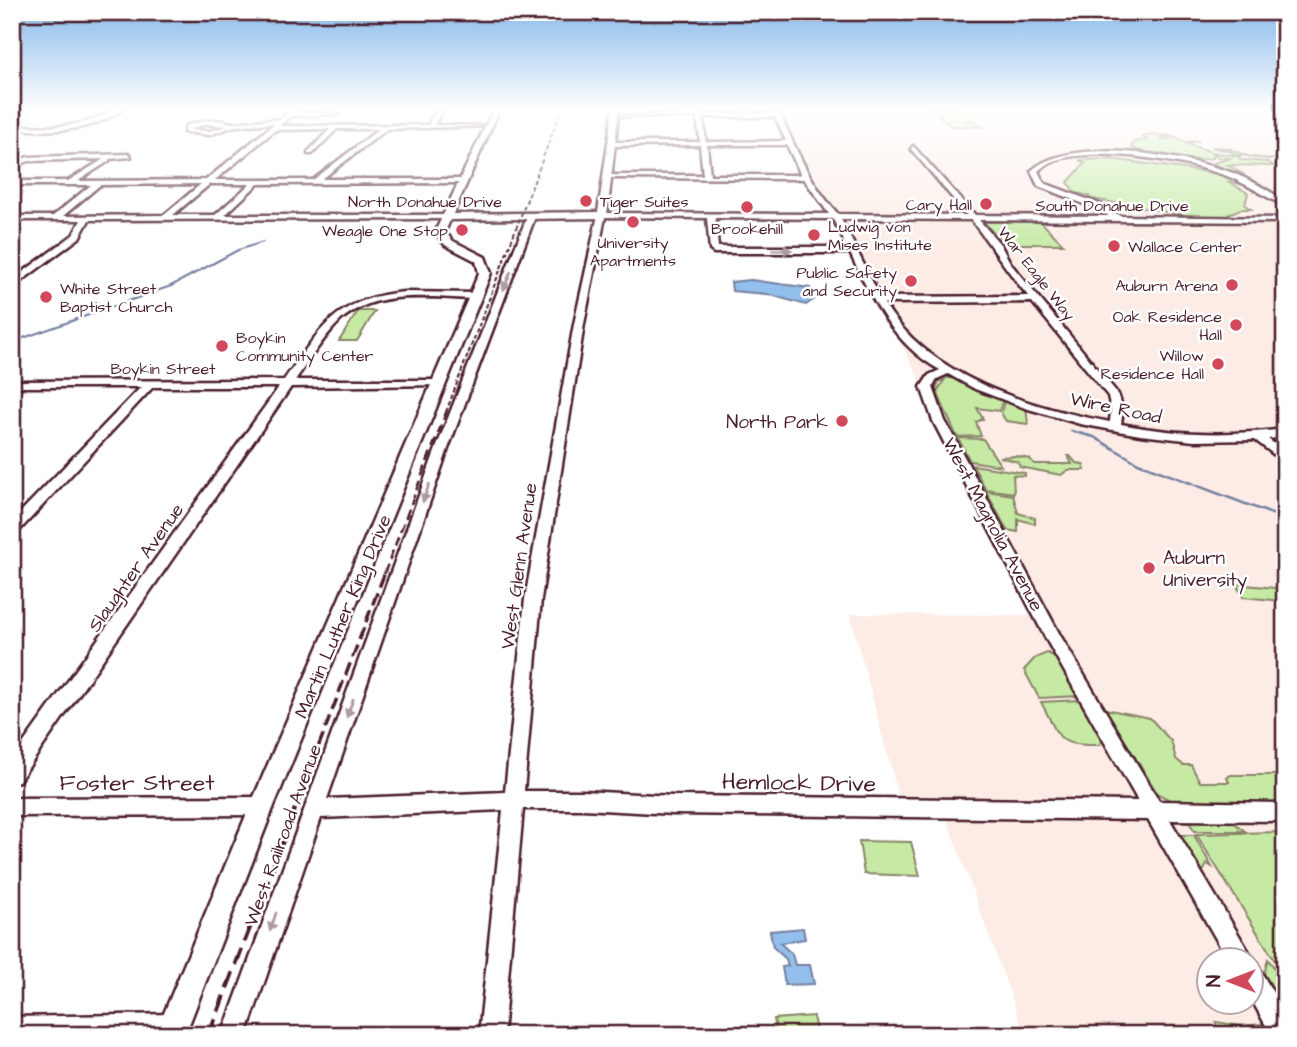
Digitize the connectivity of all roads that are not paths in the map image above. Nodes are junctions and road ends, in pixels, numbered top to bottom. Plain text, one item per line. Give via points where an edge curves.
1 (120, 157) edge
2 (237, 157) edge
3 (346, 157) edge
4 (474, 157) edge
5 (610, 157) edge
6 (705, 157) edge
7 (798, 157) edge
8 (921, 157) edge
9 (1062, 157) edge
10 (1131, 157) edge
11 (108, 158) junction
12 (12, 165) edge
13 (608, 177) junction
14 (707, 177) junction
15 (808, 177) junction
16 (462, 181) junction
17 (206, 182) junction
18 (256, 182) junction
19 (314, 182) junction
20 (12, 183) edge
21 (69, 183) junction
22 (98, 183) junction
23 (1285, 204) edge
24 (964, 208) junction
25 (602, 215) junction
26 (711, 216) junction
27 (445, 217) junction
28 (531, 217) junction
29 (12, 218) edge
30 (55, 218) junction
31 (86, 218) junction
32 (217, 218) junction
33 (837, 218) junction
34 (1118, 218) junction
35 (164, 219) junction
36 (944, 219) junction
37 (974, 219) junction
38 (1285, 220) edge
39 (853, 250) junction
40 (12, 285) edge
41 (476, 296) junction
42 (1035, 299) junction
43 (879, 300) junction
44 (948, 370) junction
45 (289, 382) junction
46 (440, 383) junction
47 (12, 384) edge
48 (150, 384) junction
49 (1115, 427) junction
50 (1285, 433) edge
51 (1258, 437) junction
52 (1285, 459) edge
53 (12, 530) edge
54 (12, 775) edge
55 (514, 800) junction
56 (262, 806) junction
57 (12, 807) edge
58 (313, 809) junction
59 (1156, 812) junction
60 (1285, 812) edge
61 (1233, 946) edge
62 (1266, 1002) edge
63 (1282, 1027) edge
64 (12, 1029) edge
65 (171, 1030) edge
66 (234, 1035) edge
67 (491, 1035) edge

1 - 11 street
2 - 17 street
3 - 19 street
4 - 16 main road
5 - 13 main road, West Glenn Avenue
6 - 14 street
7 - 15 street
8 - 24 street, War Eagle Way
9 - 34 street via 1045,161 1034,171 1041,184
10 - 23 street via 1206,167
11 - 12 street via 28,159
11 - 21 street
13 - 14 street
13 - 25 main road, West Glenn Avenue
14 - 15 street
15 - 33 street
16 - 19 street
16 - 27 main road
17 - 18 street
17 - 22 street
17 - 35 street
18 - 19 street
18 - 32 street
20 - 21 street
21 - 22 street
22 - 30 street
24 - 36 street via 960,216
24 - 37 street, War Eagle Way
25 - 26 street, North Donahue Drive
25 - 28 main road, North Donahue Drive
25 - 55 street, West Glenn Avenue via 540,552
26 - 33 street, North Donahue Drive
26 -> 39 street via 714,250
27 - 28 main road, North Donahue Drive
27 - 32 street, North Donahue Drive
27 - 41 main road, Martin Luther King Drive via 441,236 484,265
28 -> 58 street, West Railroad Avenue
29 - 30 street, North Donahue Drive
30 - 31 street, North Donahue Drive
31 - 35 street, North Donahue Drive
31 - 40 street via 76,236
32 - 35 street, North Donahue Drive
33 - 36 street, South Donahue Drive
33 - 39 street
34 - 37 street, South Donahue Drive
34 - 38 street, South Donahue Drive
36 - 37 street, South Donahue Drive
37 - 42 street, War Eagle Way
39 - 43 street
41 - 45 street, Slaughter Avenue via 400,296 354,307 323,336
41 - 46 main road, Martin Luther King Drive
42 - 43 street
42 - 49 street, War Eagle Way via 1114,396
43 - 44 street via 907,342
44 - 49 street, Wire Road via 1013,400
44 - 59 street, West Magnolia Avenue via 933,377 927,387 939,421 1054,639
45 - 46 street, Boykin Street
45 - 48 street, Boykin Street
45 - 54 street, Slaughter Avenue
46 - 56 main road, Martin Luther King Drive
47 - 48 street, Boykin Street
48 - 53 street
49 - 51 street, Wire Road via 1195,438
50 - 51 street, Wire Road
51 - 52 street
55 - 58 street, Hemlock Drive
55 - 59 street, Hemlock Drive
55 - 67 street, West Glenn Avenue
56 - 57 street, Foster Street
56 - 65 main road, Martin Luther King Drive
58 -> 66 street, West Railroad Avenue
59 - 60 street, Hemlock Drive
59 - 61 street, West Magnolia Avenue
62 - 63 street
64 - 65 street

